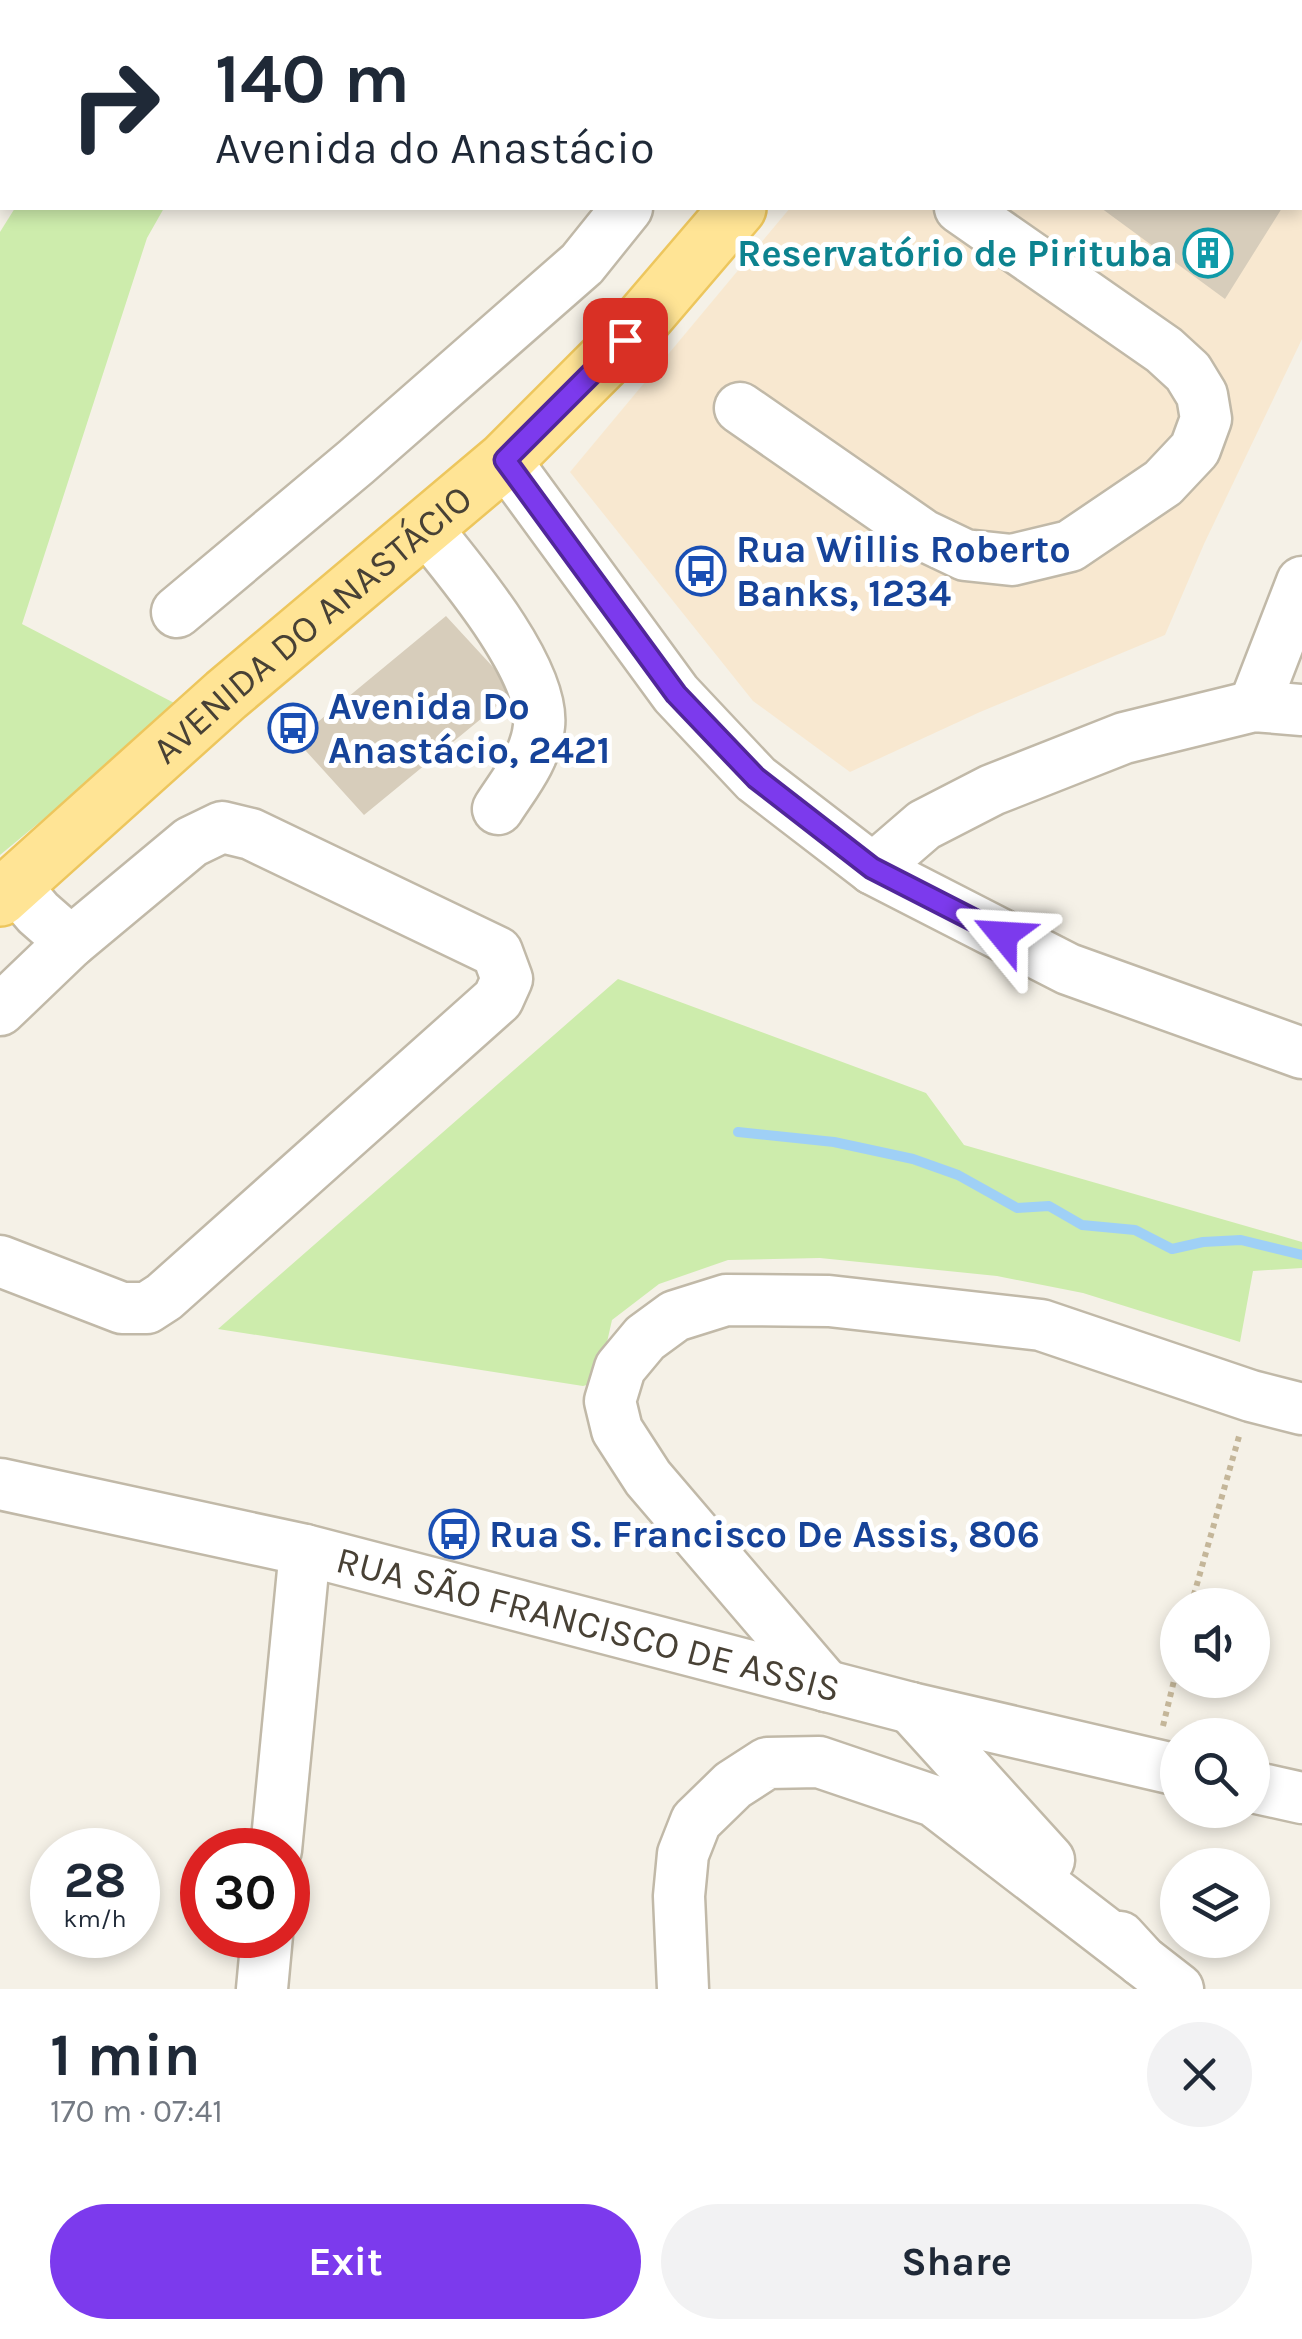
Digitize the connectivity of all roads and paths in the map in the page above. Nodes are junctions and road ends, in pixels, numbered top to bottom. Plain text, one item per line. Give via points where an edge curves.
1 (626, 210) edge
2 (736, 210) edge
3 (963, 210) edge
4 (740, 408) dead end
5 (505, 460) junction
6 (425, 527) junction
7 (1302, 582) edge
8 (177, 612) dead end
9 (1278, 708) edge
10 (498, 809) dead end
11 (872, 868) junction
12 (7, 892) edge
13 (71, 942) junction
14 (0, 1010) edge
15 (1302, 1053) edge
16 (0, 1261) edge
17 (1251, 1396) junction
18 (1302, 1410) edge
19 (0, 1484) edge
20 (305, 1550) junction
21 (1196, 1588) edge
22 (826, 1686) junction
23 (911, 1708) junction
24 (1160, 1767) edge
25 (1270, 1791) edge
26 (1302, 1798) edge
27 (278, 1828) edge
28 (265, 1958) edge
29 (1160, 1975) edge
30 (262, 1989) edge
31 (683, 1989) edge

1 - 8 street via 582,264
2 - 5 main road, AVENIDA DO ANASTÁCIO via 625,340
3 - 4 street via 1188,372 1202,394 1206,420 1195,449 1163,484 1070,546 1012,560 965,555 923,535
5 - 6 main road, AVENIDA DO ANASTÁCIO
5 - 11 street via 676,694 756,778
6 - 10 street via 511,643 535,694 540,724 531,758
6 - 12 main road, AVENIDA DO ANASTÁCIO
7 - 9 street
9 - 11 street via 1124,738 992,790 924,825
11 - 15 street via 1068,969
12 - 13 street
13 - 14 street
13 - 16 street via 191,842 222,827 250,834 498,952 507,979 498,999 147,1308 122,1308
17 - 18 street
17 - 21 path
17 - 22 street via 1041,1325 830,1301 726,1300 675,1316 620,1368 610,1401 616,1430 648,1478
19 - 20 street, RUA SÃO FRANCISCO DE ASSIS
20 - 22 street, RUA SÃO FRANCISCO DE ASSIS
20 - 27 street
22 - 23 street, RUA SÃO FRANCISCO DE ASSIS
23 - 24 street, RUA SÃO FRANCISCO DE ASSIS
23 - 29 street
25 - 26 street
28 - 30 street
29 - 31 street via 934,1801 819,1762 768,1764 733,1785 696,1822 683,1854 678,1896

